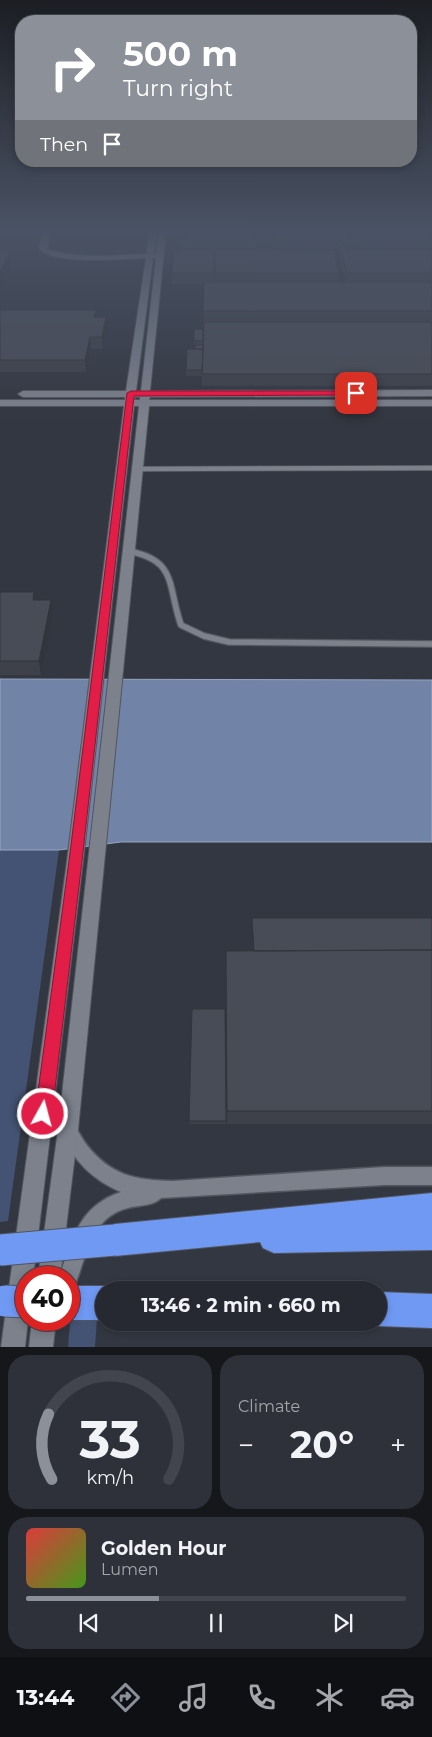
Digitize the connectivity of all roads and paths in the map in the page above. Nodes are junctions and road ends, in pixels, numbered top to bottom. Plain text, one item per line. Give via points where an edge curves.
1 (147, 295) edge
2 (151, 295) edge
3 (432, 393) edge
4 (0, 394) edge
5 (130, 398) junction
6 (144, 398) junction
7 (0, 403) edge
8 (432, 403) edge
9 (432, 468) edge
10 (137, 470) junction
11 (128, 551) junction
12 (432, 644) edge
13 (68, 1130) junction
14 (432, 1176) edge
15 (173, 1190) junction
16 (432, 1209) edge
17 (432, 1234) edge
18 (115, 1240) junction
19 (0, 1250) edge
20 (51, 1266) edge
21 (72, 1266) edge
22 (80, 1303) edge
23 (95, 1303) edge
24 (387, 1310) edge
25 (432, 1311) edge
26 (43, 1331) edge
27 (49, 1331) edge
28 (13, 1347) edge
29 (42, 1347) edge

1 - 5 street
2 - 6 street
3 - 6 street
4 - 5 street
5 - 6 street
5 - 7 street
5 - 28 street
6 - 8 street
6 - 10 street
9 - 10 lane
10 - 11 street
11 - 12 lane via 150,554 157,559 169,575 181,626 204,636 229,642
11 - 13 street
13 - 15 street via 80,1152 94,1168 119,1183 145,1190
13 - 20 street
14 - 15 street via 384,1176
15 - 21 street via 128,1199 105,1208 83,1237
16 - 18 highway
17 - 18 highway
18 - 19 highway, bridge
22 - 23 highway
24 - 25 highway
26 - 29 street
27 - 29 street

